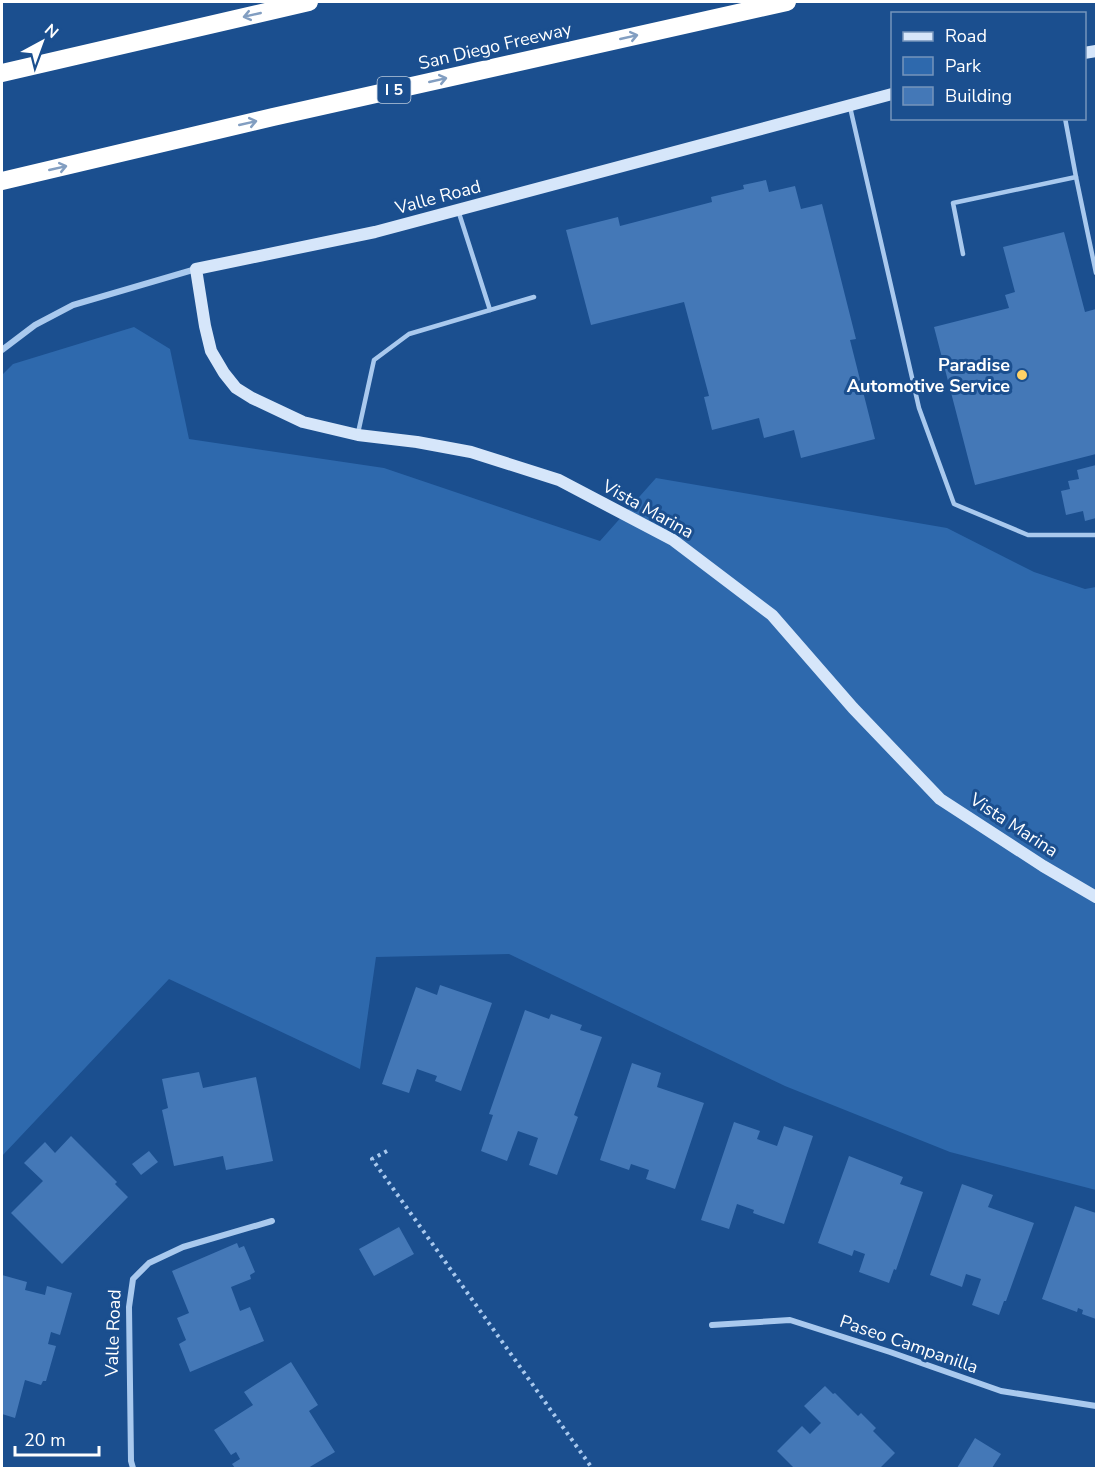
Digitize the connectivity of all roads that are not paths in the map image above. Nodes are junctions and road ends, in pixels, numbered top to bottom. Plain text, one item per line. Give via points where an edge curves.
1 (309, 2) edge
2 (788, 2) edge
3 (2, 73) edge
4 (891, 94) edge
5 (850, 105) junction
6 (1065, 120) edge
7 (1076, 177) junction
8 (2, 182) edge
9 (458, 210) junction
10 (963, 254) dead end
11 (196, 269) junction
12 (1096, 273) edge
13 (534, 297) dead end
14 (490, 310) junction
15 (2, 350) edge
16 (358, 435) junction
17 (1096, 535) edge
18 (1096, 897) edge
19 (272, 1221) dead end
20 (712, 1326) dead end
21 (1096, 1406) edge
22 (133, 1468) edge

1 -> 3 highway
8 -> 2 highway, San Diego Freeway / I 5
4 - 5 street, Valle Road
5 - 9 street, Valle Road
5 - 17 lane via 919,408 954,504 1029,535
6 - 7 lane
7 - 10 lane via 953,203
7 - 12 lane
9 - 11 street, Valle Road via 375,232
9 - 14 lane
11 - 15 street, Valle Road via 73,305 34,325
11 - 16 street, Vista Marina via 211,351 236,388 303,422
13 - 14 lane
14 - 16 lane via 409,334 374,360
16 - 18 street, Vista Marina via 471,452 559,480 673,540 772,615 940,799
19 - 22 street, Valle Road via 183,1247 149,1263 133,1279 129,1307
20 - 21 street, Paseo Campanilla via 790,1320 1001,1391

